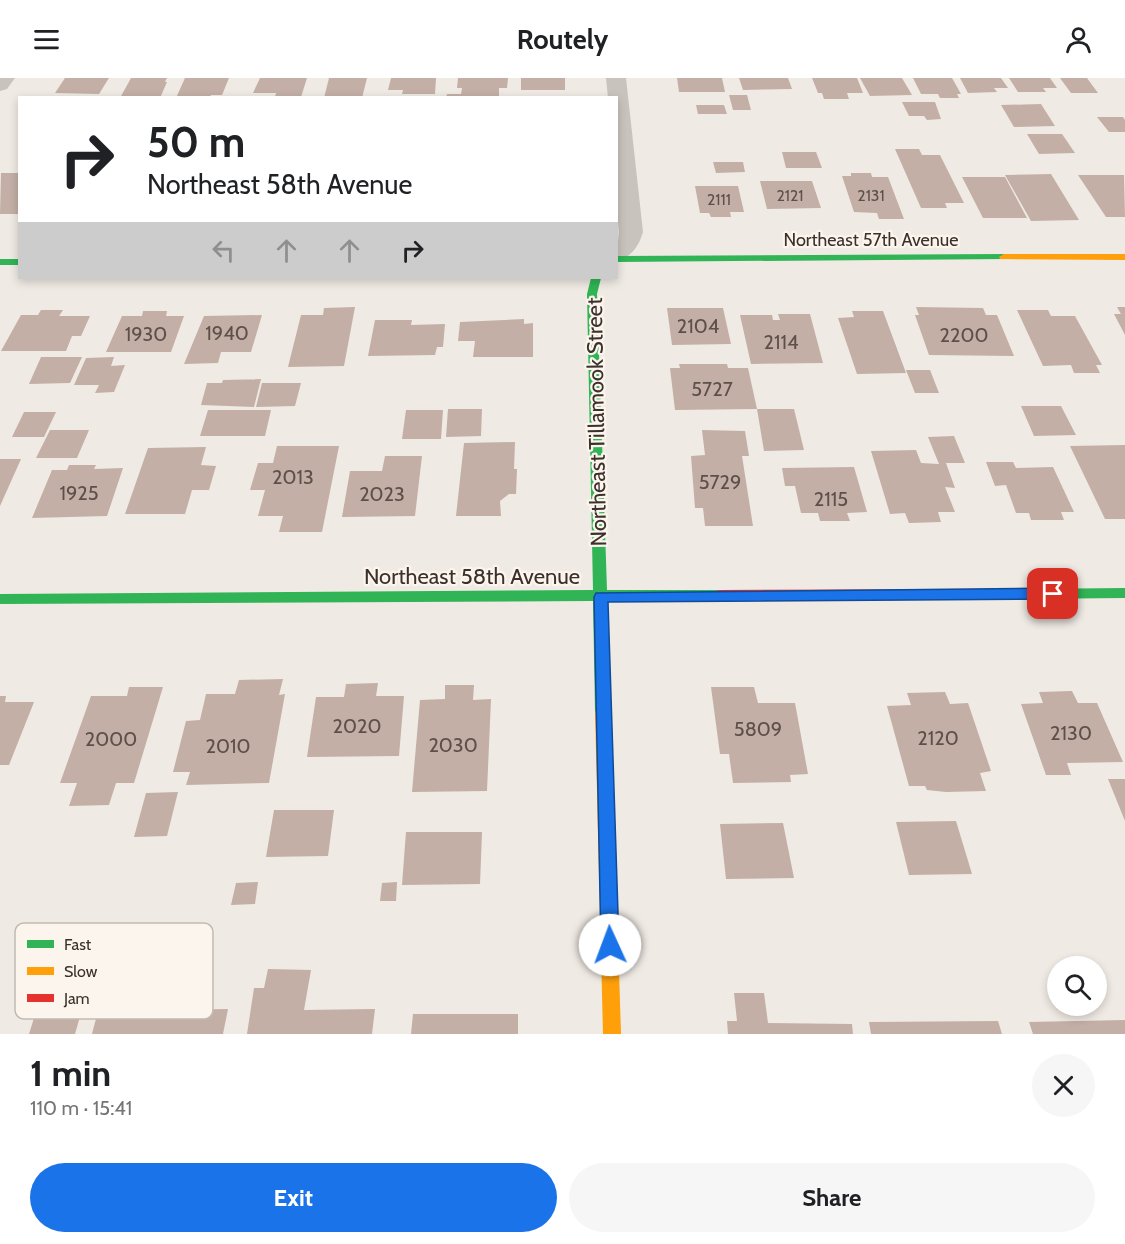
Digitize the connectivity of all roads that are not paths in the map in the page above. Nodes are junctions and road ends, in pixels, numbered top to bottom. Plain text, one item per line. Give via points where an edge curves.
1 (5, 78) edge
2 (616, 78) edge
3 (0, 85) edge
4 (618, 96) edge
5 (618, 98) edge
6 (618, 252) edge
7 (1125, 257) edge
8 (618, 259) edge
9 (0, 262) edge
10 (18, 262) edge
11 (596, 279) edge
12 (1125, 593) edge
13 (601, 597) junction
14 (0, 599) edge
15 (612, 1034) edge

1 - 3 street
2 - 4 street
5 - 6 street via 631,231 628,242
7 - 8 street, Northeast 57th Avenue
9 - 10 street
11 - 13 street, Northeast Tillamook Street via 592,294
12 - 13 street, Northeast 58th Avenue
13 - 14 street, Northeast 58th Avenue
13 - 15 street, Northeast Tillamook Street

